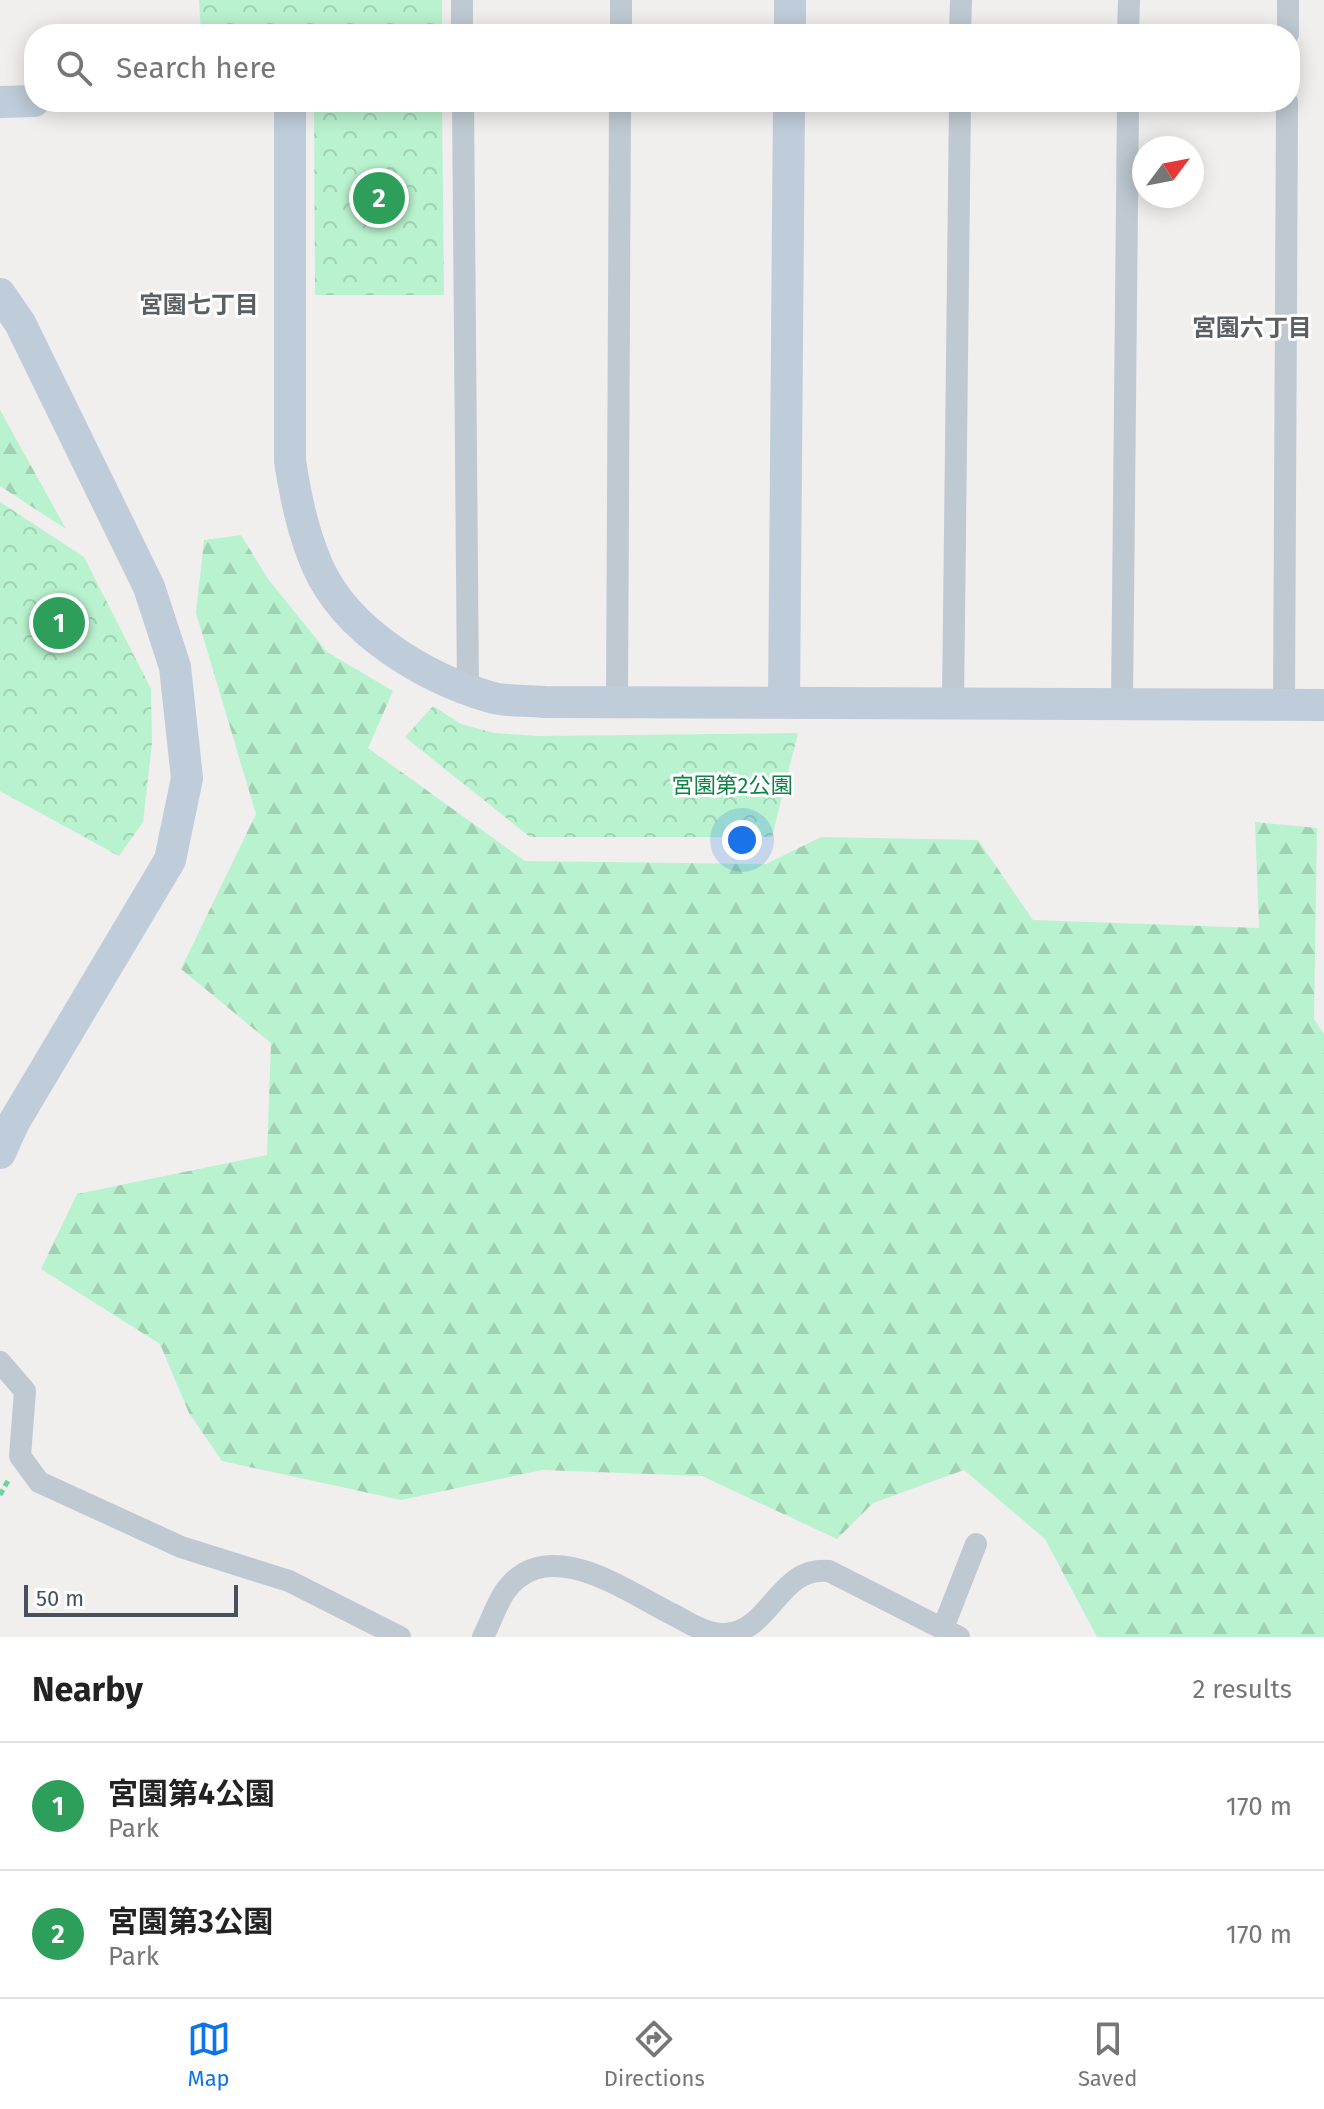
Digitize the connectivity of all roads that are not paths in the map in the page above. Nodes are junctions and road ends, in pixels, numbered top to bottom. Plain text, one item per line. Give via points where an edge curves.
1 (462, 0) edge
2 (621, 0) edge
3 (790, 0) edge
4 (961, 0) edge
5 (1129, 0) edge
6 (1288, 0) edge
7 (462, 24) edge
8 (621, 24) edge
9 (790, 24) edge
10 (960, 24) edge
11 (1128, 24) edge
12 (1288, 24) edge
13 (24, 101) edge
14 (0, 102) edge
15 (290, 112) edge
16 (463, 112) edge
17 (620, 112) edge
18 (789, 112) edge
19 (960, 112) edge
20 (1128, 112) edge
21 (1287, 112) edge
22 (0, 294) edge
23 (468, 689) junction
24 (617, 702) junction
25 (784, 703) junction
26 (953, 703) junction
27 (1122, 704) junction
28 (1284, 705) junction
29 (1324, 705) edge
30 (0, 1153) edge
31 (0, 1362) edge
32 (976, 1544) dead end
33 (951, 1632) edge
34 (400, 1637) edge
35 (483, 1637) edge

1 - 7 street
2 - 8 street
3 - 9 street
4 - 10 street
5 - 11 street
6 - 12 street
13 - 14 street
15 - 23 street via 290,461 300,521 320,571 353,618 442,681
16 - 23 street
17 - 24 street
18 - 25 street
19 - 26 street
20 - 27 street
21 - 28 street
22 - 30 street via 20,323 149,587 175,667 187,778 170,860
23 - 24 street via 493,698
24 - 25 street
25 - 26 street
26 - 27 street
27 - 28 street
28 - 29 street
31 - 34 street via 25,1391 20,1456 39,1482 181,1547 289,1581
32 - 33 street
33 - 35 street via 818,1569 797,1577 749,1625 714,1633 588,1572 552,1565 518,1579

